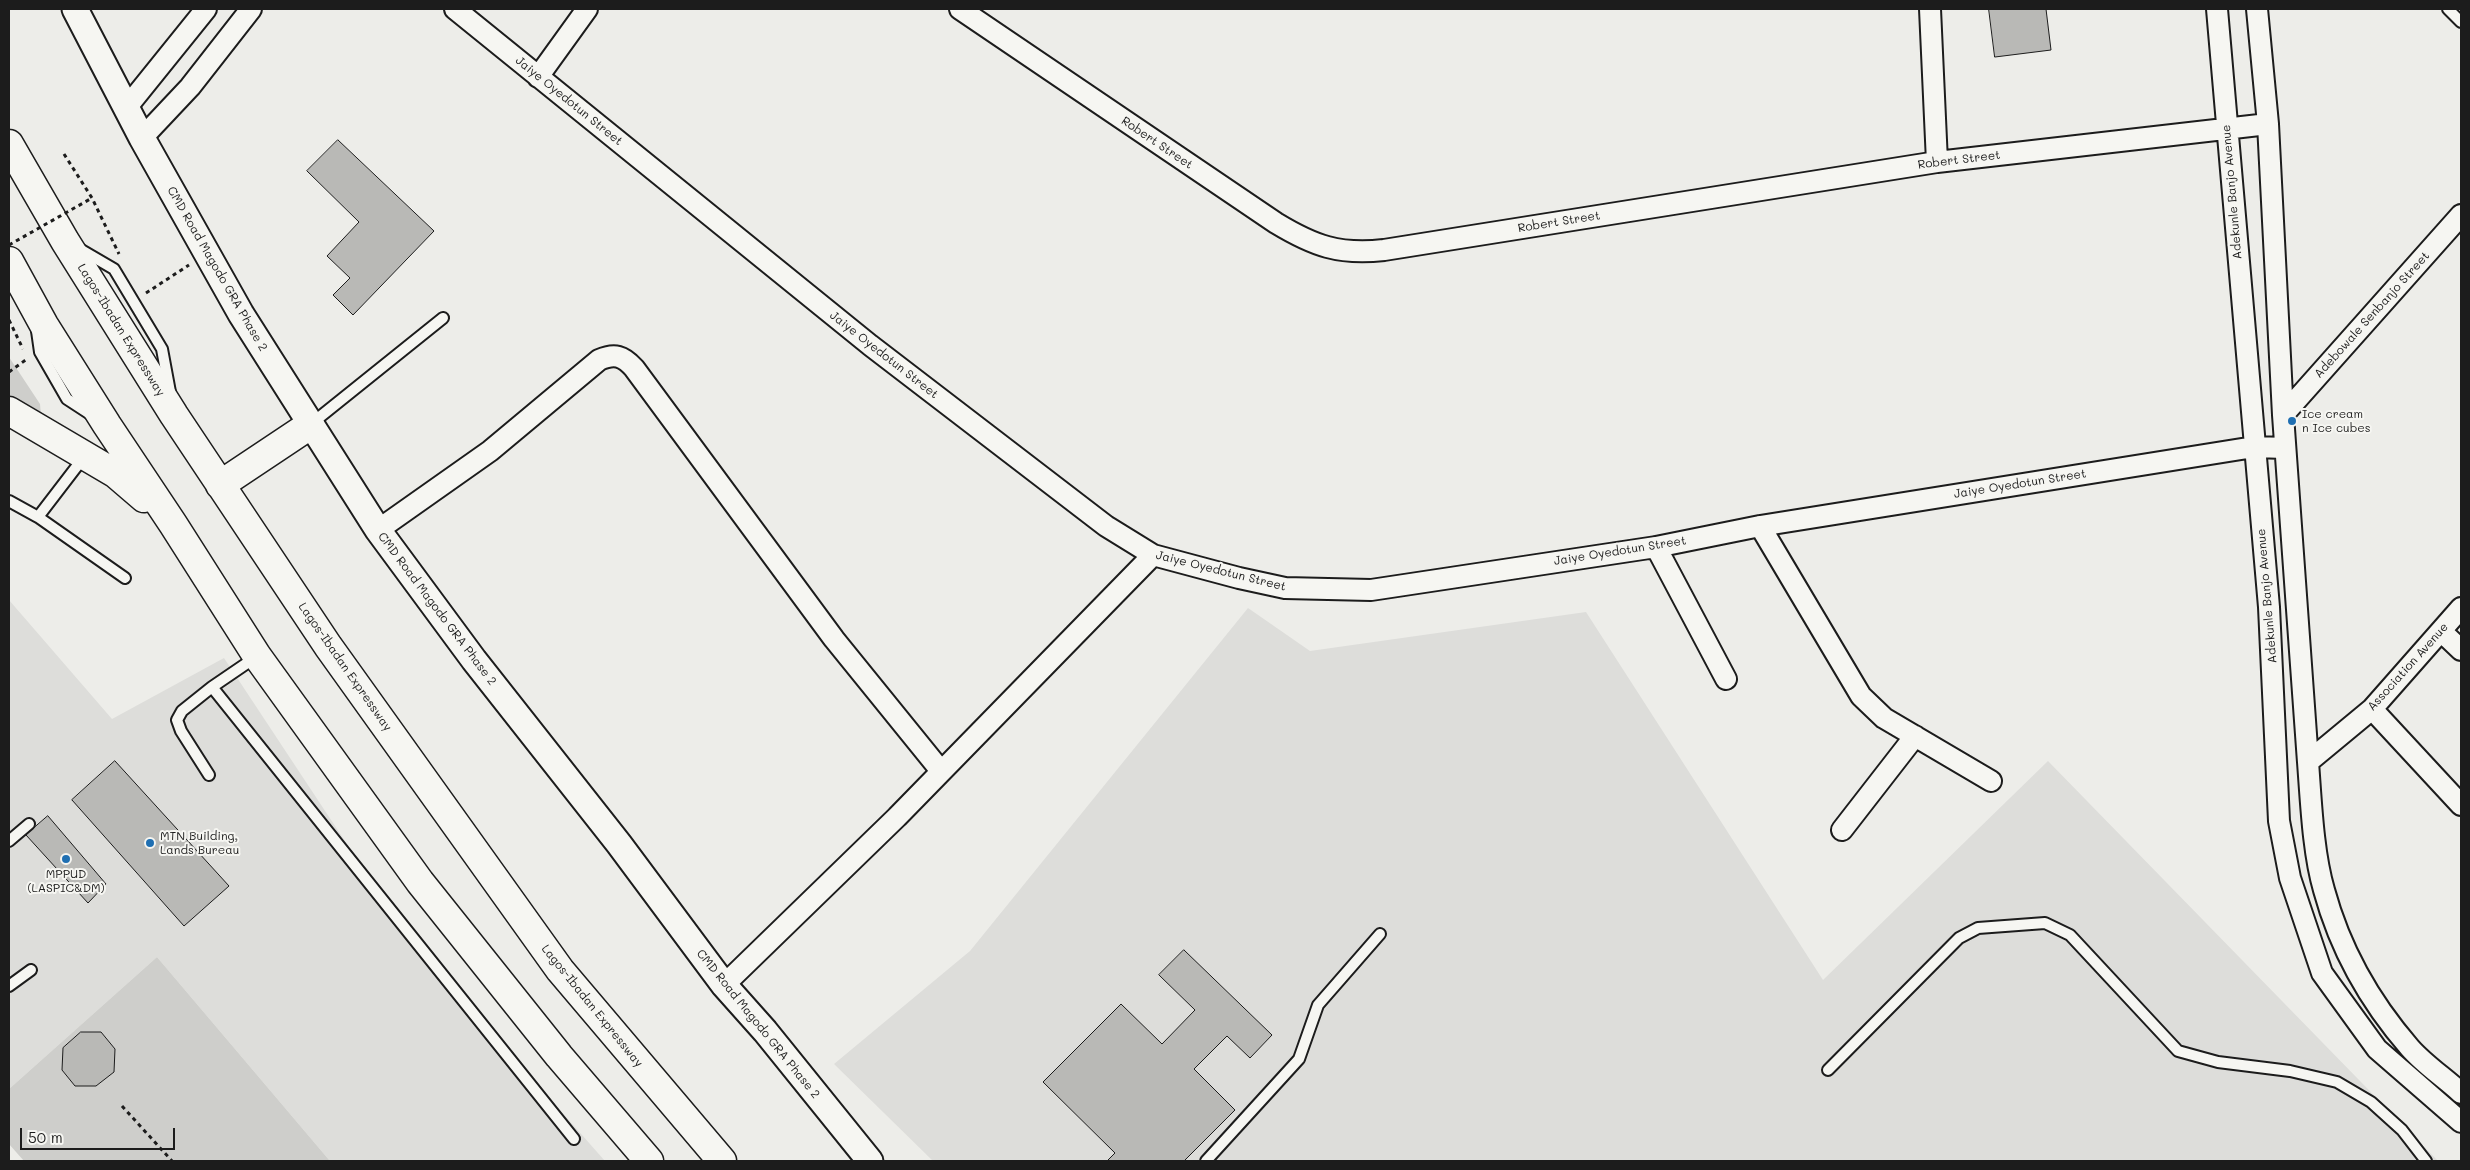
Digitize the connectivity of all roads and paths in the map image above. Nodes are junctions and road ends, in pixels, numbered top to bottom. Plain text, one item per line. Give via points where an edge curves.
1 (75, 9) edge
2 (206, 9) edge
3 (251, 9) edge
4 (454, 9) edge
5 (587, 9) edge
6 (960, 9) edge
7 (1930, 9) edge
8 (2217, 9) edge
9 (2257, 9) edge
10 (2448, 9) edge
11 (2461, 22) edge
12 (538, 77) junction
13 (127, 107) junction
14 (2268, 124) junction
15 (2227, 130) junction
16 (142, 138) junction
17 (9, 144) edge
18 (64, 154) dead end
19 (1937, 162) junction
20 (92, 198) junction
21 (2461, 215) edge
22 (9, 245) edge
23 (207, 254) junction
24 (123, 260) dead end
25 (9, 261) edge
26 (140, 294) dead end
27 (443, 318) dead end
28 (9, 320) edge
29 (9, 372) edge
30 (9, 411) edge
31 (2283, 415) junction
32 (310, 425) junction
33 (2254, 446) junction
34 (2285, 448) junction
35 (84, 457) junction
36 (220, 485) junction
37 (9, 501) edge
38 (38, 517) junction
39 (173, 524) junction
40 (1760, 526) junction
41 (378, 530) junction
42 (1656, 548) junction
43 (1153, 555) junction
44 (125, 578) dead end
45 (2461, 608) edge
46 (2441, 631) junction
47 (2461, 650) edge
48 (256, 656) junction
49 (1726, 679) dead end
50 (212, 686) junction
51 (2372, 709) junction
52 (1916, 736) junction
53 (2308, 762) junction
54 (942, 771) junction
55 (209, 775) dead end
56 (1992, 781) dead end
57 (2461, 805) edge
58 (29, 824) dead end
59 (1842, 830) dead end
60 (9, 841) edge
61 (1380, 934) dead end
62 (31, 970) dead end
63 (9, 986) edge
64 (724, 986) junction
65 (1828, 1070) dead end
66 (2461, 1093) edge
67 (122, 1106) dead end
68 (2461, 1122) edge
69 (574, 1139) dead end
70 (172, 1161) edge
71 (649, 1161) edge
72 (722, 1161) edge
73 (870, 1161) edge
74 (1206, 1161) edge
75 (2426, 1161) edge

1 - 13 street, CMD Road Magodo GRA Phase 2
2 - 13 street
3 - 16 street via 190,87
4 - 12 street, Jaiye Oyedotun Street
5 - 12 street
6 - 19 street, Robert Street via 1276,223 1302,238 1341,251 1384,250
7 - 19 street
8 - 15 street, Adekunle Banjo Avenue
9 - 14 street
10 - 11 lane
12 - 43 street, Jaiye Oyedotun Street via 870,346 1106,526
13 - 16 street, CMD Road Magodo GRA Phase 2
14 - 15 street, Robert Street
14 - 31 street
15 - 19 street, Robert Street
15 - 33 street, Adekunle Banjo Avenue
16 - 23 street, CMD Road Magodo GRA Phase 2
17 - 36 highway, Lagos-Ibadan Expressway via 65,241
18 - 20 path
20 - 22 path, bridge
20 - 24 path
21 - 31 street, Adebowale Senbanjo Street
23 - 26 path
23 - 32 street, CMD Road Magodo GRA Phase 2
25 - 39 highway via 34,308
27 - 32 lane
28 - 29 path via 28,359
30 - 35 highway
31 - 34 street
32 - 36 highway
32 - 41 street, CMD Road Magodo GRA Phase 2
33 - 34 street, Jaiye Oyedotun Street
33 - 40 street, Jaiye Oyedotun Street
33 - 68 street, Adekunle Banjo Avenue via 2270,626 2279,821 2302,918 2322,973 2377,1049
34 - 53 street
35 - 38 lane
35 - 39 highway via 116,474
36 - 72 highway, Lagos-Ibadan Expressway via 328,646 560,970
37 - 38 lane
38 - 44 lane
39 - 48 highway
40 - 42 street, Jaiye Oyedotun Street
40 - 52 street via 1861,696 1884,718
41 - 54 street via 490,451 600,360 619,356 634,368 834,640
41 - 64 street, CMD Road Magodo GRA Phase 2
42 - 43 street, Jaiye Oyedotun Street via 1371,590 1285,588
42 - 49 street
43 - 54 street
45 - 46 street, Association Avenue
46 - 47 street
46 - 51 street, Association Avenue
48 - 50 lane
48 - 71 highway via 420,882 559,1056
50 - 55 lane via 182,711 177,720
50 - 69 lane
51 - 53 street, Association Avenue
51 - 57 street
52 - 56 street
52 - 59 street
53 - 66 street via 2323,889 2348,958 2367,992 2411,1049
54 - 64 street
58 - 60 lane
61 - 74 lane via 1318,1005 1299,1059
62 - 63 lane
64 - 73 street, CMD Road Magodo GRA Phase 2 via 765,1031
65 - 75 lane via 1959,938 1978,928 2045,923 2070,935 2178,1051 2218,1062 2290,1071 2337,1082 2371,1102 2402,1130
67 - 70 path

